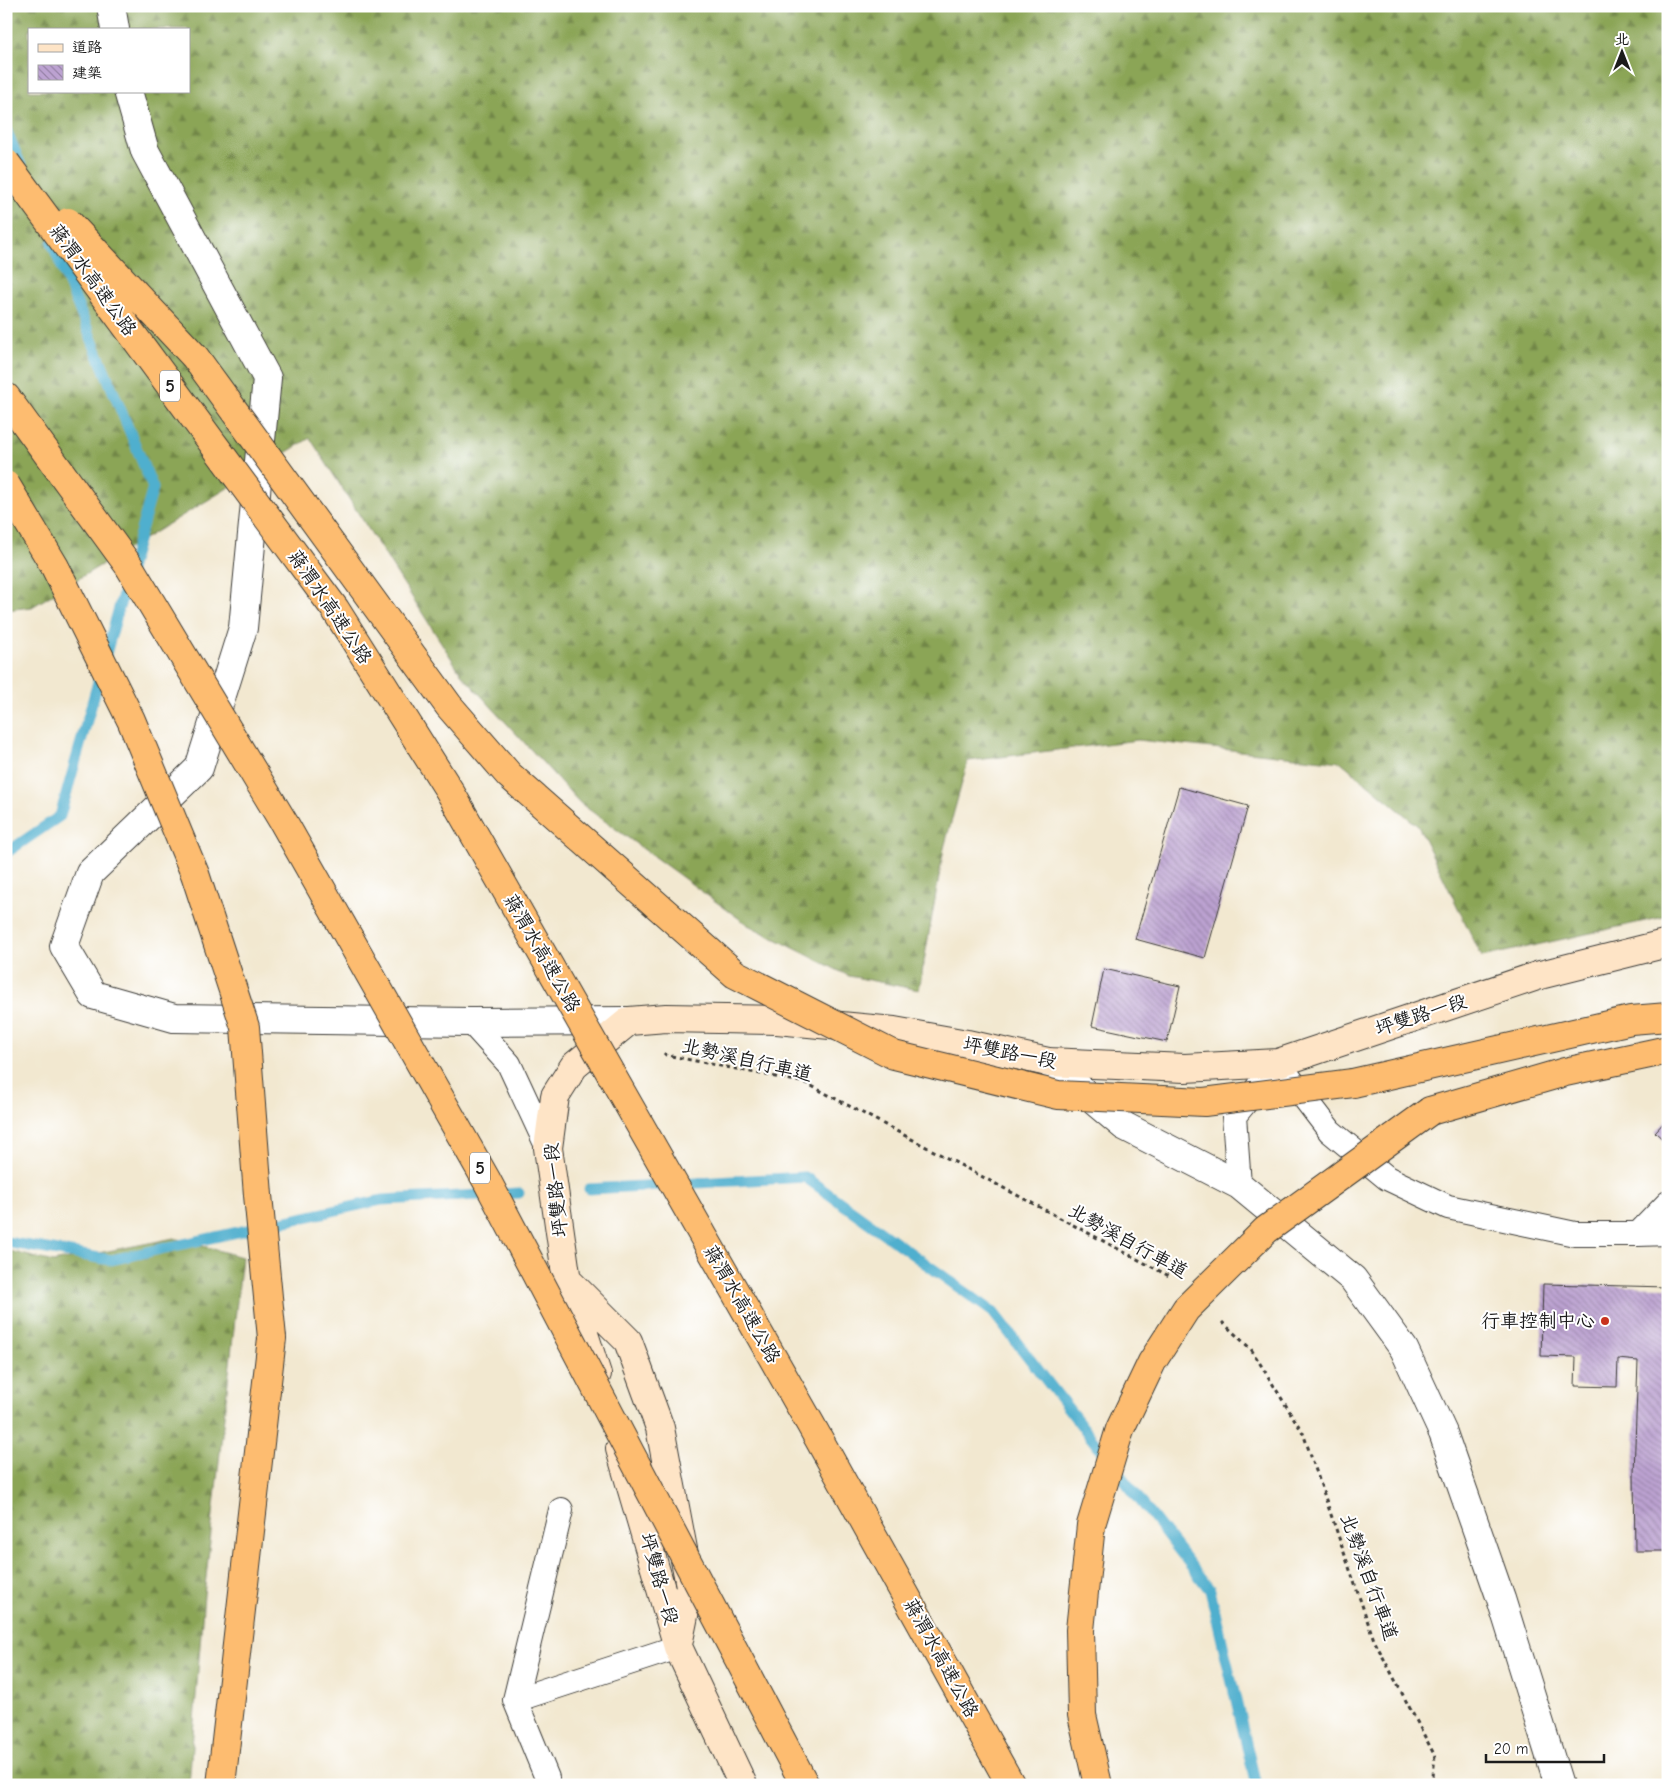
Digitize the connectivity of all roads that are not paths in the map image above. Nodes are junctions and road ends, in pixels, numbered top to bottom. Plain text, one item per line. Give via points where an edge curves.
1 (111, 6) edge
2 (115, 28) edge
3 (128, 92) edge
4 (6, 156) edge
5 (6, 163) edge
6 (6, 397) edge
7 (6, 485) edge
8 (1668, 943) edge
9 (1668, 1017) edge
10 (471, 1022) junction
11 (629, 1022) junction
12 (1668, 1050) edge
13 (1048, 1062) junction
14 (1278, 1063) junction
15 (548, 1148) junction
16 (1239, 1185) junction
17 (1668, 1203) edge
18 (1668, 1233) edge
19 (1638, 1234) junction
20 (567, 1281) junction
21 (561, 1510) dead end
22 (678, 1647) junction
23 (515, 1700) junction
24 (547, 1778) dead end
25 (221, 1785) edge
26 (742, 1785) edge
27 (806, 1785) edge
28 (1011, 1785) edge
29 (1098, 1785) edge
30 (1559, 1785) edge

1 - 2 street
3 - 10 street via 145,151 267,378 243,628 199,768 90,873 64,946 93,995 174,1018
4 - 9 highway, bridge via 195,357 449,706 509,775 735,974 894,1055 1058,1095 1204,1102 1353,1083 1631,1020
5 - 28 highway, 蔣渭水高速公路 / 5, bridge via 335,609 449,790 806,1416
6 - 27 highway, 5, bridge via 129,566 284,823 487,1181
7 - 25 highway, bridge via 55,566 131,720 195,874 245,1027 272,1338
8 - 14 street, 坪雙路一段 via 1540,975
10 - 11 street
10 - 15 lane via 509,1064
11 - 13 street, 坪雙路一段 via 666,1018 777,1020 884,1030
11 - 15 street, 坪雙路一段 via 574,1066 556,1096
12 - 29 highway, bridge via 1565,1072 1430,1111 1266,1230 1186,1309 1152,1362 1120,1429 1091,1524 1080,1630 1082,1715
13 - 14 street, 坪雙路一段 via 1185,1068
13 - 16 street via 1124,1126
14 - 16 lane via 1234,1116
14 - 19 lane via 1330,1131 1387,1178 1448,1207 1575,1234
15 - 20 street, 坪雙路一段
16 - 30 street via 1353,1279 1404,1349 1443,1433 1501,1599
17 - 19 lane
18 - 19 lane
20 - 22 street, 坪雙路一段
20 - 22 street, 坪雙路一段 via 628,1341 660,1428 690,1586
21 - 23 lane
22 - 23 lane
22 - 26 street, 坪雙路一段
23 - 24 lane

